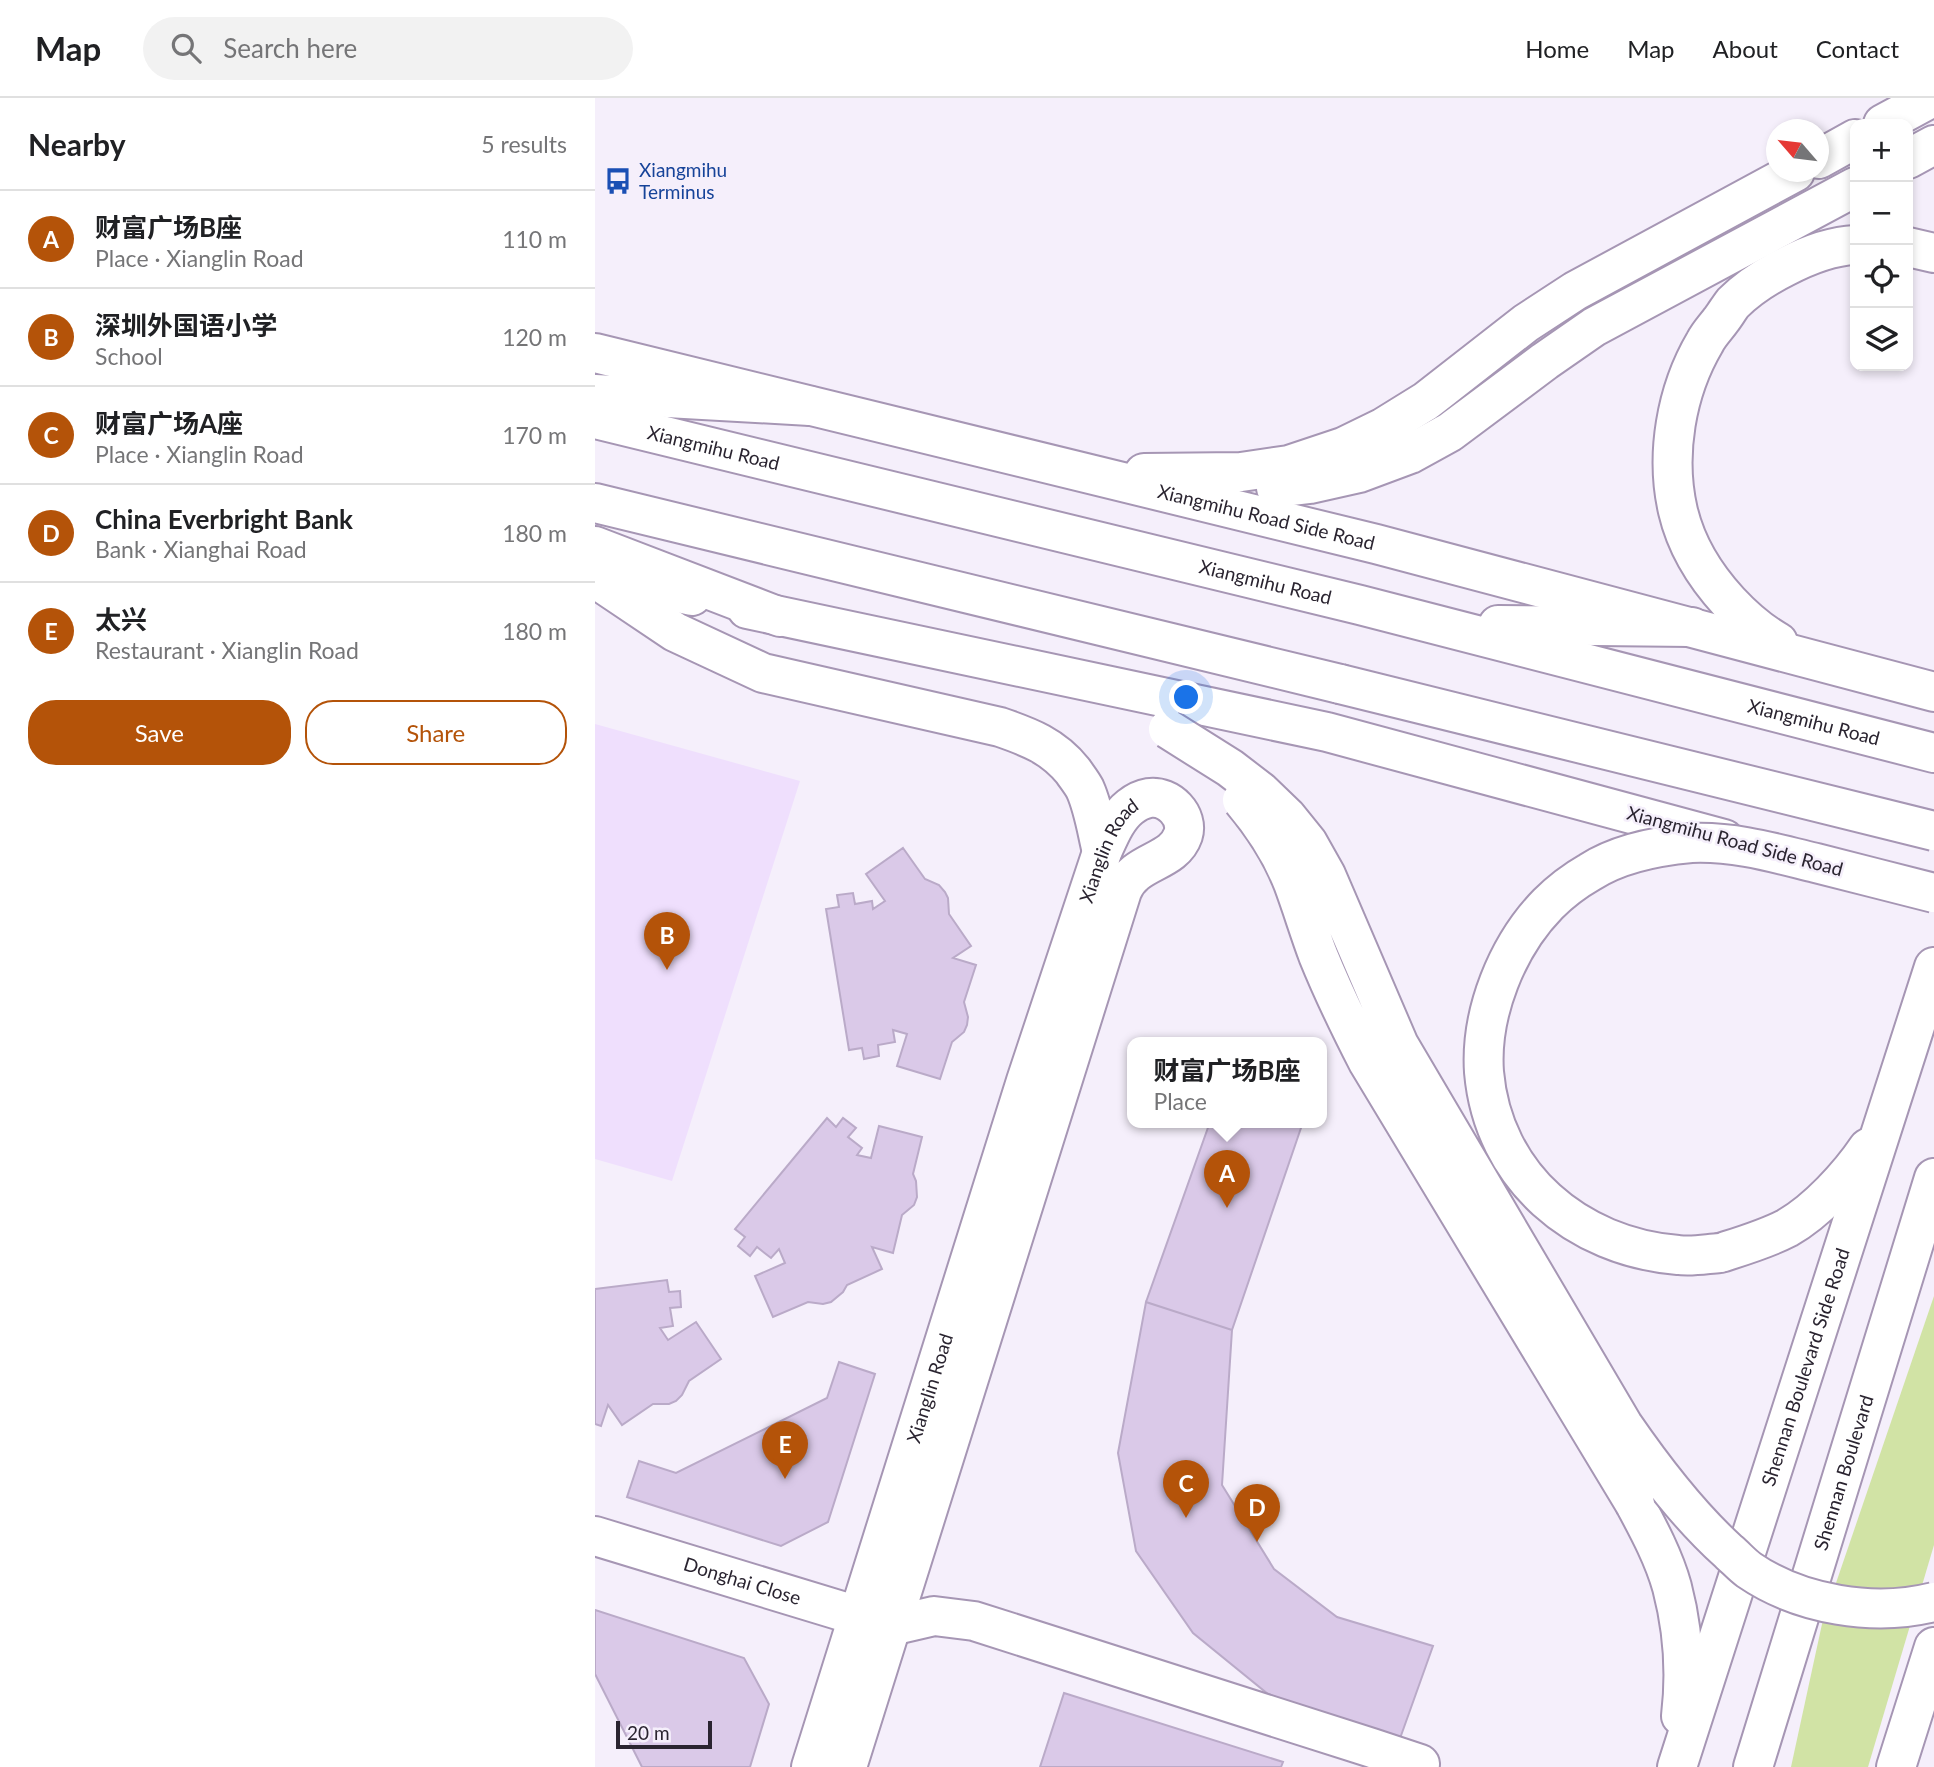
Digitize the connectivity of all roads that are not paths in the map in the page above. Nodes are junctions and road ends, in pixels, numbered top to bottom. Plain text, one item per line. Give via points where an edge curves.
1 (1931, 98) edge
2 (1891, 119) edge
3 (1850, 142) edge
4 (1934, 145) edge
5 (1829, 153) edge
6 (1913, 156) edge
7 (1777, 182) edge
8 (1850, 190) edge
9 (1850, 245) edge
10 (1913, 248) edge
11 (1934, 253) edge
12 (595, 353) edge
13 (595, 394) edge
14 (810, 406) junction
15 (595, 419) edge
16 (1059, 467) junction
17 (1176, 496) junction
18 (595, 503) edge
19 (595, 546) edge
20 (595, 576) edge
21 (780, 617) junction
22 (1435, 624) junction
23 (1692, 627) junction
24 (1808, 657) junction
25 (1021, 667) junction
26 (1934, 692) edge
27 (1168, 729) junction
28 (1934, 752) edge
29 (1934, 831) edge
30 (1752, 847) junction
31 (1102, 852) junction
32 (1934, 893) edge
33 (1934, 967) edge
34 (1885, 1119) junction
35 (1934, 1178) edge
36 (595, 1536) edge
37 (1934, 1602) edge
38 (874, 1622) junction
39 (1934, 1647) edge
40 (1420, 1766) edge
41 (811, 1767) edge
42 (847, 1767) edge
43 (1675, 1767) edge
44 (1753, 1767) edge
45 (1896, 1767) edge

1 - 2 main road
3 - 5 main road
4 - 6 main road
7 - 16 main road via 1575,291 1426,401 1343,447 1289,465 1241,472 1130,473
8 - 17 main road via 1594,327 1450,432 1420,448 1359,473 1310,484
9 - 24 main road via 1805,256 1766,276 1733,303 1705,342 1684,387 1675,429 1672,470 1678,512 1694,553 1713,585 1739,613 1769,637
10 - 11 main road
12 - 14 main road, Xiangmihu Road Side Road
13 - 14 main road
14 - 16 main road, Xiangmihu Road Side Road
15 - 22 main road, Xiangmihu Road
16 - 17 main road, Xiangmihu Road Side Road
17 - 23 main road, Xiangmihu Road Side Road
18 - 29 main road, bridge
19 - 21 main road
20 - 21 main road, Xiangmihu Road Side Road
20 - 31 main road via 674,632 763,673 1000,727 1049,747 1085,788
21 - 25 main road, Xiangmihu Road Side Road
22 - 23 main road
22 - 28 main road, Xiangmihu Road
23 - 24 main road, Xiangmihu Road Side Road
24 - 26 main road, Xiangmihu Road Side Road
25 - 27 main road via 1118,702
25 - 30 main road, Xiangmihu Road Side Road, bridge via 1327,732
27 - 37 main road, bridge via 1260,791 1308,843 1399,1045 1623,1425 1679,1500 1749,1570 1783,1587 1826,1603 1873,1609
27 - 43 main road, bridge via 1238,795 1277,850 1339,1006 1368,1062 1656,1544 1672,1587 1682,1640 1683,1699
30 - 32 main road, Xiangmihu Road Side Road, bridge
30 - 34 main road, bridge via 1692,843 1635,852 1592,870 1549,903 1518,941 1498,984 1487,1027 1484,1071 1492,1112 1507,1149 1549,1205 1578,1225 1611,1241 1648,1251 1680,1256 1720,1253 1788,1228 1817,1205 1867,1150
31 - 38 main road, Xianglin Road via 1022,1094
31 - 38 main road, Xianglin Road via 1123,814 1139,801 1167,801 1183,821 1178,844 1171,852 1125,882
33 - 34 main road, Shennan Boulevard Side Road
34 - 43 main road, Shennan Boulevard Side Road
35 - 44 main road, Shennan Boulevard
36 - 38 main road, Donghai Close
38 - 40 main road via 935,1616 974,1621
38 - 41 main road, Xianglin Road
38 - 42 main road, Xianglin Road
39 - 45 main road

